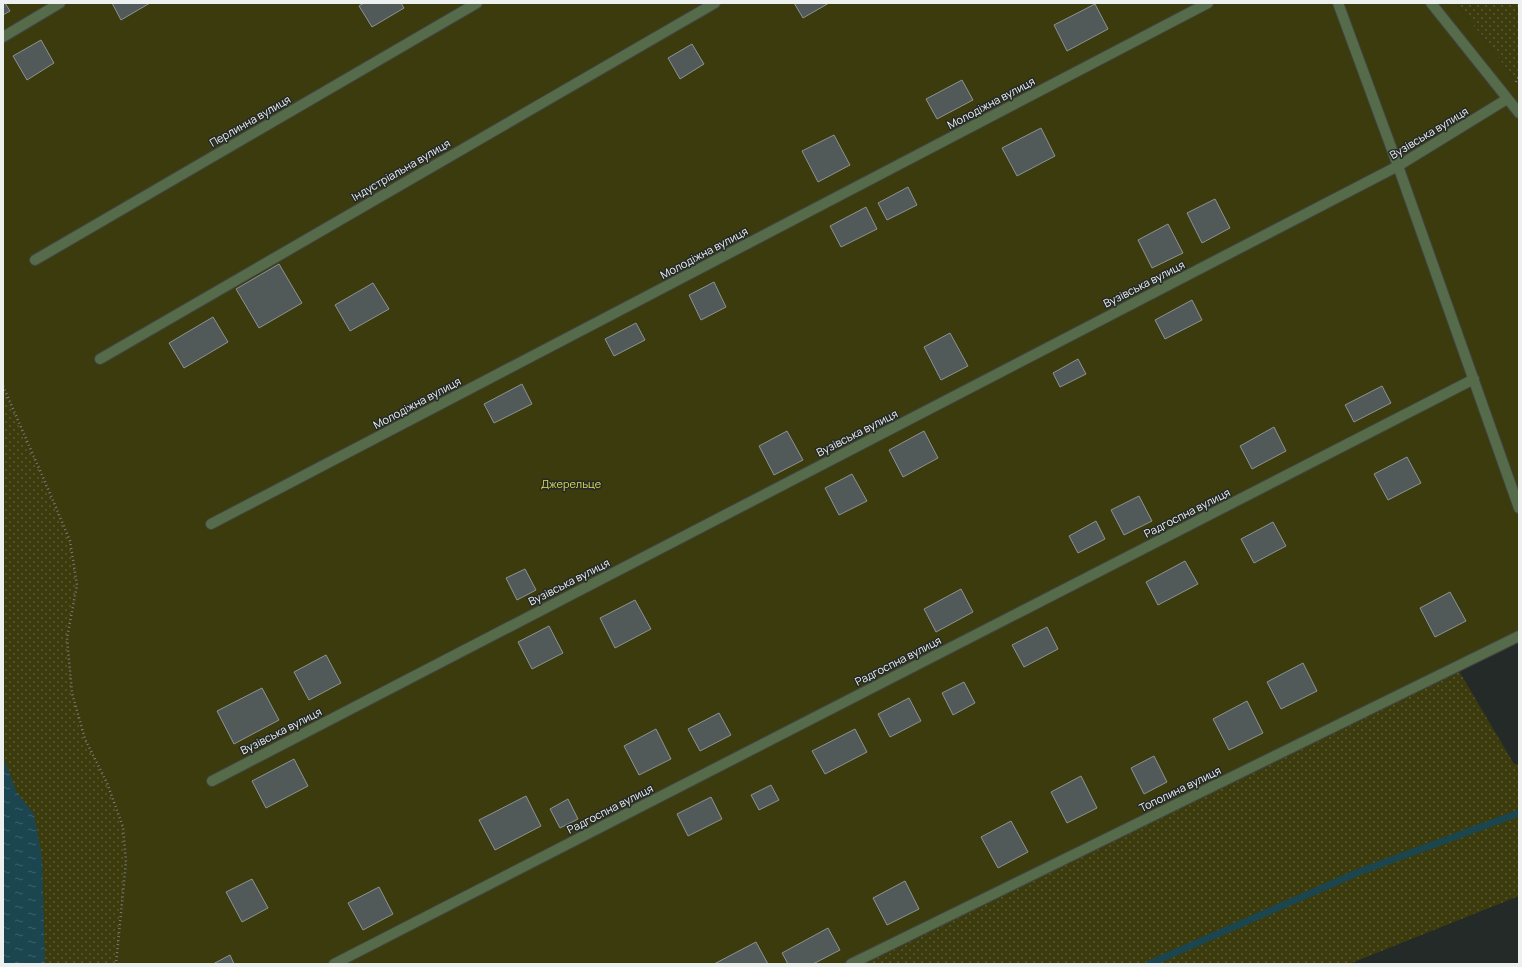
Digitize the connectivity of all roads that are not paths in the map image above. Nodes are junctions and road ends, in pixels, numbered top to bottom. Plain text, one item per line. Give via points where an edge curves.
1 (60, 3) edge
2 (477, 3) edge
3 (715, 3) edge
4 (1208, 3) edge
5 (1338, 3) edge
6 (1432, 3) edge
7 (3, 37) edge
8 (1507, 99) junction
9 (1519, 113) edge
10 (1398, 166) junction
11 (36, 260) dead end
12 (100, 359) dead end
13 (1474, 379) junction
14 (1519, 508) edge
15 (211, 524) dead end
16 (1519, 636) edge
17 (212, 781) dead end
18 (334, 964) edge
19 (851, 964) edge

1 - 7 lane
2 - 11 lane, Перлинна вулиця
3 - 12 lane, Індустріальна вулиця
4 - 15 lane, Молодіжна вулиця
5 - 10 lane
6 - 8 lane
8 - 9 lane
8 - 10 lane, Вузівська вулиця
10 - 13 lane
10 - 17 lane, Вузівська вулиця
13 - 14 lane
13 - 18 lane, Радгоспна вулиця
16 - 19 lane, Тополина вулиця

